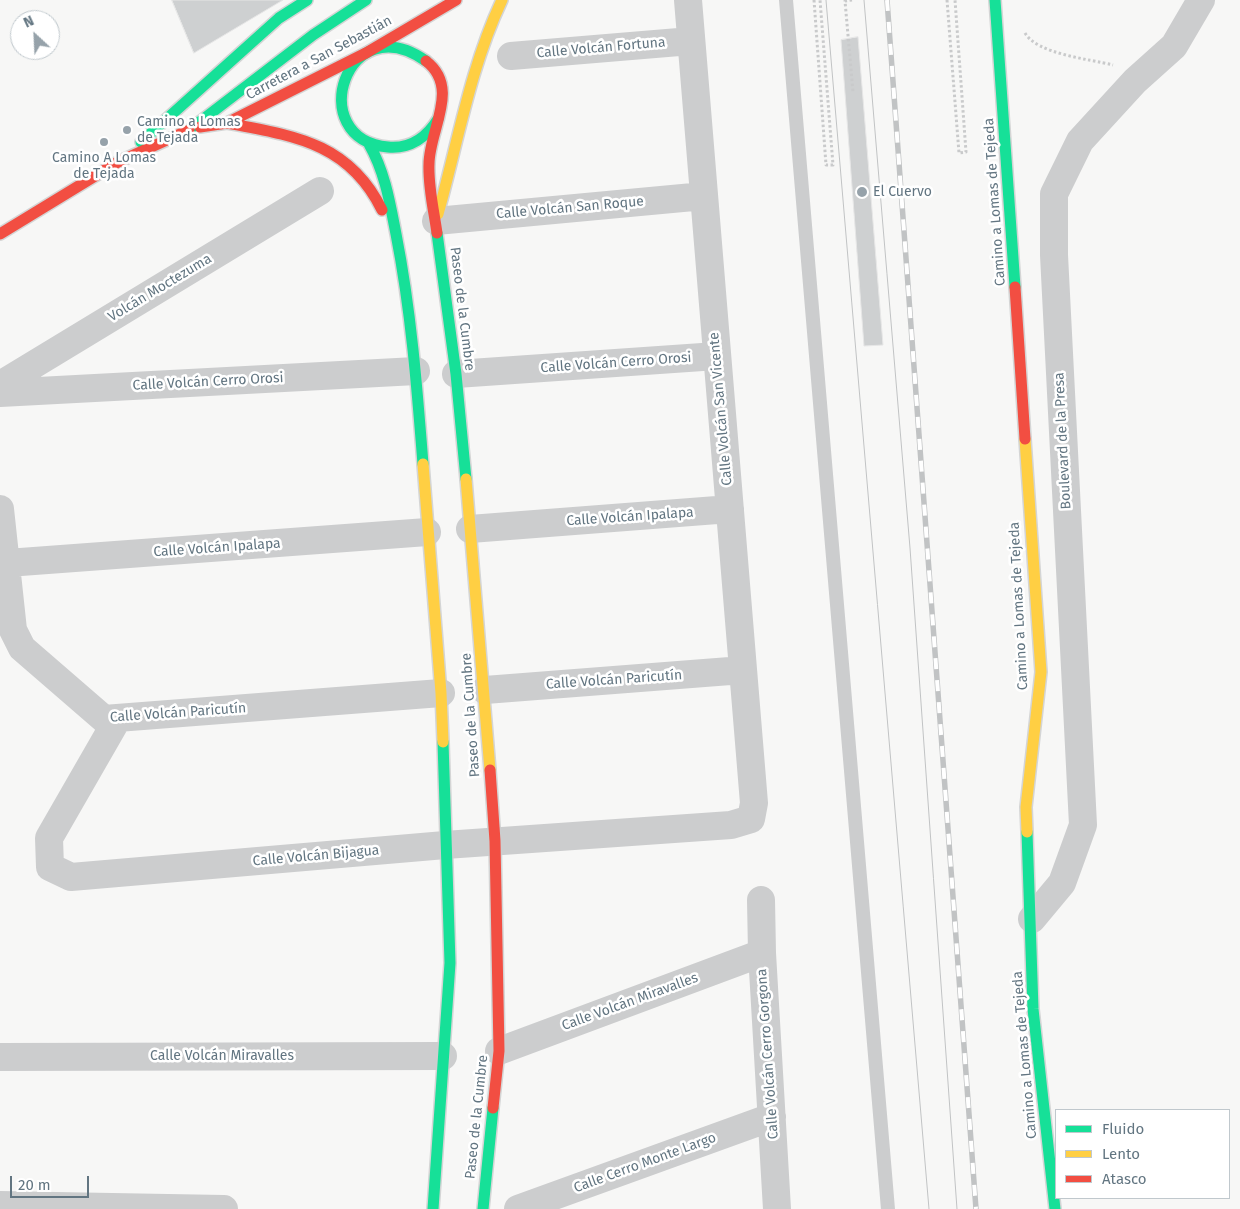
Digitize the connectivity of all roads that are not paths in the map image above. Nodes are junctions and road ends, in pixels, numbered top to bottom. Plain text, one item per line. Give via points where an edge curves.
1 (307, 0) edge
2 (366, 0) edge
3 (456, 0) edge
4 (502, 0) edge
5 (688, 0) edge
6 (786, 0) edge
7 (995, 0) edge
8 (1201, 0) edge
9 (692, 41) junction
10 (366, 53) junction
11 (511, 56) dead end
12 (438, 119) junction
13 (227, 123) junction
14 (191, 129) junction
15 (369, 144) junction
16 (118, 162) junction
17 (320, 192) dead end
18 (704, 196) junction
19 (436, 221) junction
20 (0, 234) edge
21 (403, 269) junction
22 (717, 356) junction
23 (416, 371) junction
24 (456, 374) junction
25 (0, 385) edge
26 (0, 393) edge
27 (0, 509) edge
28 (730, 509) junction
29 (470, 529) junction
30 (427, 532) junction
31 (7, 563) junction
32 (743, 670) junction
33 (485, 690) junction
34 (441, 693) junction
35 (118, 718) junction
36 (751, 818) joint
37 (495, 842) junction
38 (445, 845) junction
39 (761, 900) dead end
40 (1032, 919) junction
41 (762, 953) junction
42 (499, 1051) junction
43 (443, 1056) junction
44 (0, 1057) edge
45 (772, 1116) junction
46 (0, 1205) edge
47 (38, 1207) edge
48 (224, 1209) edge
49 (433, 1209) edge
50 (483, 1209) edge
51 (518, 1209) edge
52 (778, 1209) edge
53 (888, 1209) edge
54 (1055, 1209) edge

1 - 16 street, Carretera a San Sebastián via 279,18
2 - 14 street, Carretera a San Sebastián via 314,35
3 - 10 street, Carretera a San Sebastián
4 - 19 street, Paseo de la Cumbre via 488,27 475,66
5 - 9 street, Calle Volcán San Vicente
6 - 53 lane
7 - 40 street, Camino a Lomas de Tejeda via 1040,672 1026,807
8 - 40 street, Boulevard de la Presa via 1174,46 1080,141 1054,194 1054,254 1083,825 1062,883
9 - 11 street, Calle Volcán Fortuna
9 - 18 street, Calle Volcán San Vicente
10 - 12 street, Paseo de la Cumbre via 387,46 408,48 426,60 439,77 443,98
10 - 13 street, Carretera a San Sebastián
10 - 15 street, Paseo de la Cumbre via 352,65 343,81 340,99 344,117 354,133
12 - 15 street, Paseo de la Cumbre via 426,136 409,146 388,149
12 - 19 street, Paseo de la Cumbre via 429,158
13 - 14 street, Carretera a San Sebastián
13 - 21 street, Paseo de la Cumbre via 316,144 355,166 378,198
14 - 16 street, Carretera a San Sebastián
15 - 21 street, Paseo de la Cumbre via 379,162 388,194
16 - 20 street, Carretera a San Sebastián
17 - 25 street, Volcán Moctezuma
18 - 19 street, Calle Volcán San Roque
18 - 22 street, Calle Volcán San Vicente
19 - 24 street, Paseo de la Cumbre
21 - 23 street, Paseo de la Cumbre
22 - 24 street, Calle Volcán Cerro Orosi
22 - 28 street, Calle Volcán San Vicente
23 - 26 street, Calle Volcán Cerro Orosi
23 - 30 street, Paseo de la Cumbre
24 - 29 street, Paseo de la Cumbre
27 - 31 street, Calle Volcán Paricutín
28 - 29 street, Calle Volcán Ipalapa
28 - 32 street, Calle Volcán San Vicente
29 - 33 street, Paseo de la Cumbre
30 - 31 street, Calle Volcán Ipalapa
30 - 34 street, Paseo de la Cumbre
31 - 35 street, Calle Volcán Paricutín via 13,630 22,648 104,719
32 - 33 street, Calle Volcán Paricutín
32 - 36 street, Calle Volcán San Vicente via 754,803
33 - 37 street, Paseo de la Cumbre
34 - 35 street, Calle Volcán Paricutín
34 - 38 street, Paseo de la Cumbre
35 - 38 street, Calle Volcán Bijagua via 49,838 50,867 71,878
36 - 37 street, Calle Volcán Bijagua via 731,825
37 - 38 street, Calle Volcán Bijagua
37 - 42 street, Paseo de la Cumbre
38 - 43 street, Paseo de la Cumbre via 450,963
39 - 41 street, Calle Volcán Cerro Gorgona
40 - 54 street, Camino a Lomas de Tejeda via 1034,1009
41 - 42 street, Calle Volcán Miravalles
41 - 45 street, Calle Volcán Cerro Gorgona
42 - 50 street, Paseo de la Cumbre
43 - 44 street, Calle Volcán Miravalles
43 - 49 street, Paseo de la Cumbre
45 - 51 street, Calle Cerro Monte Largo
45 - 52 street, Calle Volcán Cerro Gorgona
46 - 47 street
47 - 48 street

